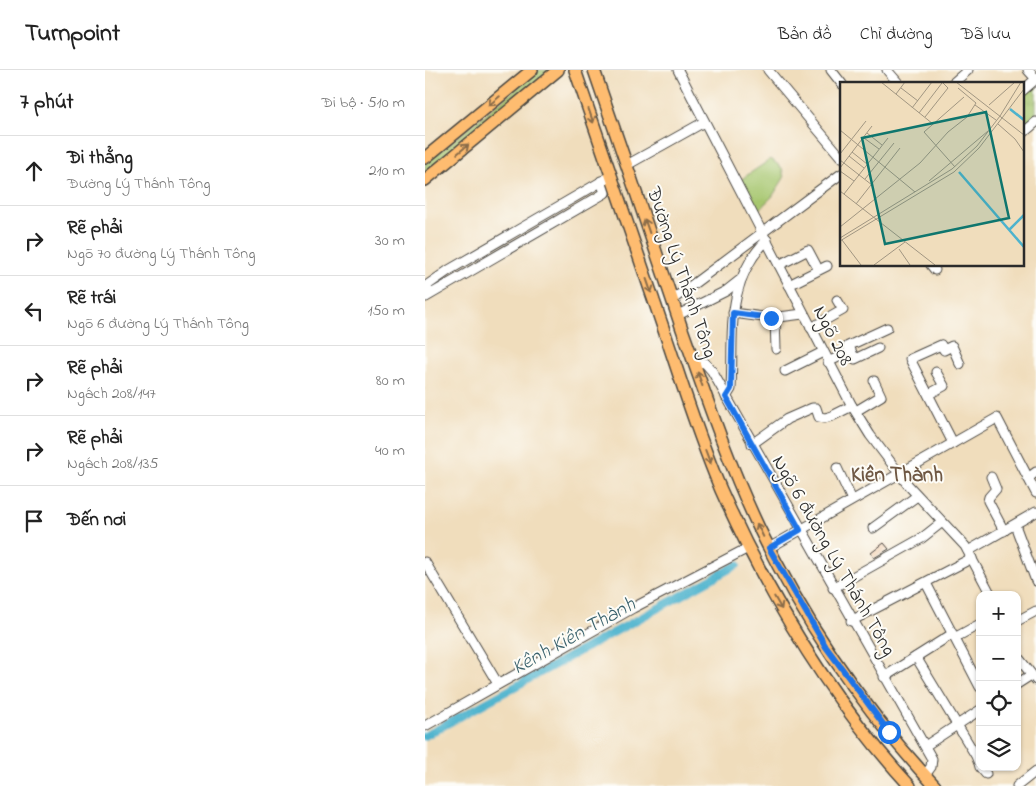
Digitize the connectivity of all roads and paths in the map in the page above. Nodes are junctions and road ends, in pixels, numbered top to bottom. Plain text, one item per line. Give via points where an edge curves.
1 (532, 70) edge
2 (559, 70) edge
3 (575, 70) edge
4 (594, 70) edge
5 (678, 70) edge
6 (768, 70) edge
7 (831, 70) edge
8 (887, 70) edge
9 (968, 70) edge
10 (1028, 70) edge
11 (1036, 80) edge
12 (840, 82) edge
13 (897, 82) edge
14 (954, 82) edge
15 (1023, 90) edge
16 (704, 122) junction
17 (1036, 122) edge
18 (1023, 133) edge
19 (840, 156) edge
20 (425, 158) edge
21 (627, 165) junction
22 (840, 175) edge
23 (606, 179) junction
24 (425, 180) edge
25 (765, 236) junction
26 (779, 265) junction
27 (816, 265) dead end
28 (827, 266) dead end
29 (740, 280) junction
30 (789, 285) junction
31 (427, 291) edge
32 (673, 300) junction
33 (837, 300) dead end
34 (733, 313) junction
35 (803, 314) junction
36 (678, 315) junction
37 (775, 318) junction
38 (811, 328) junction
39 (887, 328) dead end
40 (879, 348) dead end
41 (775, 349) dead end
42 (851, 351) junction
43 (823, 352) junction
44 (693, 361) junction
45 (828, 362) junction
46 (960, 364) dead end
47 (785, 370) dead end
48 (936, 372) dead end
49 (874, 381) dead end
50 (929, 394) junction
51 (726, 397) junction
52 (854, 409) junction
53 (715, 422) junction
54 (698, 430) junction
55 (953, 443) junction
56 (752, 444) junction
57 (837, 468) dead end
58 (1036, 472) edge
59 (899, 473) junction
60 (991, 477) dead end
61 (1028, 478) junction
62 (1036, 493) edge
63 (917, 496) junction
64 (852, 500) junction
65 (1036, 512) edge
66 (941, 523) junction
67 (1015, 525) junction
68 (873, 528) dead end
69 (800, 530) junction
70 (1004, 531) junction
71 (748, 548) junction
72 (769, 548) junction
73 (970, 555) junction
74 (425, 562) edge
75 (1036, 581) edge
76 (926, 583) junction
77 (833, 588) junction
78 (989, 591) edge
79 (1036, 611) edge
80 (1021, 619) edge
81 (851, 621) junction
82 (976, 626) edge
83 (955, 636) junction
84 (916, 657) junction
85 (1021, 660) edge
86 (1033, 673) edge
87 (884, 677) junction
88 (977, 681) edge
89 (1021, 681) edge
90 (498, 684) junction
91 (976, 713) edge
92 (959, 725) junction
93 (425, 726) edge
94 (900, 746) junction
95 (925, 746) junction
96 (976, 756) edge
97 (885, 757) junction
98 (1036, 771) edge
99 (925, 775) junction
100 (910, 786) edge
101 (935, 786) edge
102 (1017, 786) edge

1 -> 20 main road
24 -> 2 main road
3 -> 23 main road, Đường Lý Thánh Tông
4 - 21 main road, Đường Lý Thánh Tông
5 - 16 street, Ngõ 208
6 - 19 street
7 - 12 street
8 - 13 street
9 - 14 street
10 - 11 street
11 - 15 street
16 - 21 street
16 - 25 street, Ngõ 208
17 - 18 street
32 -> 21 main road, Đường Lý Thánh Tông
22 - 25 street
23 - 31 street via 605,193 491,252
23 -> 54 main road, Đường Lý Thánh Tông
25 - 26 street, Ngõ 208
25 - 29 street
25 - 32 street
26 - 27 street via 808,250
26 - 30 street, Ngõ 208
28 - 30 street
29 - 34 street
29 - 36 street
30 - 35 street, Ngõ 208
32 - 36 main road, Đường Lý Thánh Tông
33 - 38 street via 843,310
34 - 37 street
34 - 51 street via 731,389
35 - 37 street
35 - 38 street, Ngõ 208
36 - 44 main road, Đường Lý Thánh Tông
37 - 41 street
38 - 43 street, Ngõ 208
39 - 42 street via 849,346
40 - 42 street via 855,358
42 - 45 street
43 - 45 street, Ngõ 208
43 - 47 street
44 - 51 street, Ngõ 6 đường Lý Thánh Tông via 707,365
53 -> 44 main road, Đường Lý Thánh Tông
45 - 52 street, Ngõ 208
46 - 50 street via 952,346 944,350 941,344 910,359
48 - 50 street via 944,386
49 - 52 street via 881,396
50 - 55 street
51 - 56 street, Ngõ 6 đường Lý Thánh Tông
52 - 56 street via 825,418 819,417 816,408 812,408 787,419
52 - 59 street, Ngõ 208
53 - 54 main road
72 -> 53 main road, Đường Lý Thánh Tông via 736,478
54 -> 71 main road, Đường Lý Thánh Tông
55 - 59 street
55 - 61 street via 997,418
56 - 69 street, Ngõ 6 đường Lý Thánh Tông
57 - 64 street
58 - 61 street
59 - 63 street, Ngõ 208
59 - 64 street
60 - 70 street via 996,489 989,501
61 - 62 street
63 - 66 street, Ngõ 208
63 - 68 street
64 - 69 street
65 - 67 street
66 - 73 street, Ngõ 208
66 - 77 street via 922,538
67 - 70 street
67 - 75 street
69 - 72 street
69 - 77 street, Ngõ 6 đường Lý Thánh Tông
70 - 73 street
71 - 90 street
71 -> 97 main road, Đường Lý Thánh Tông via 811,658
72 - 94 main road, Đường Lý Thánh Tông via 826,647
73 - 76 street
73 - 78 street, Ngõ 208
74 - 90 street
76 - 81 street
76 - 83 street
77 - 81 street, Ngõ 6 đường Lý Thánh Tông
79 - 80 street
81 - 87 street, Ngõ 6 đường Lý Thánh Tông
82 - 83 street
83 - 84 street via 949,636
83 - 88 street
84 - 87 street
84 - 92 street
85 - 86 street
86 - 89 street
87 - 95 street, Ngõ 6 đường Lý Thánh Tông
90 - 93 street
91 - 92 street
92 - 95 street
92 - 96 street
94 - 97 main road
94 - 99 main road, Đường Lý Thánh Tông
95 - 99 street, Ngõ 6 đường Lý Thánh Tông via 933,763
97 - 100 main road, Đường Lý Thánh Tông
98 - 102 street
99 - 101 main road, Đường Lý Thánh Tông

